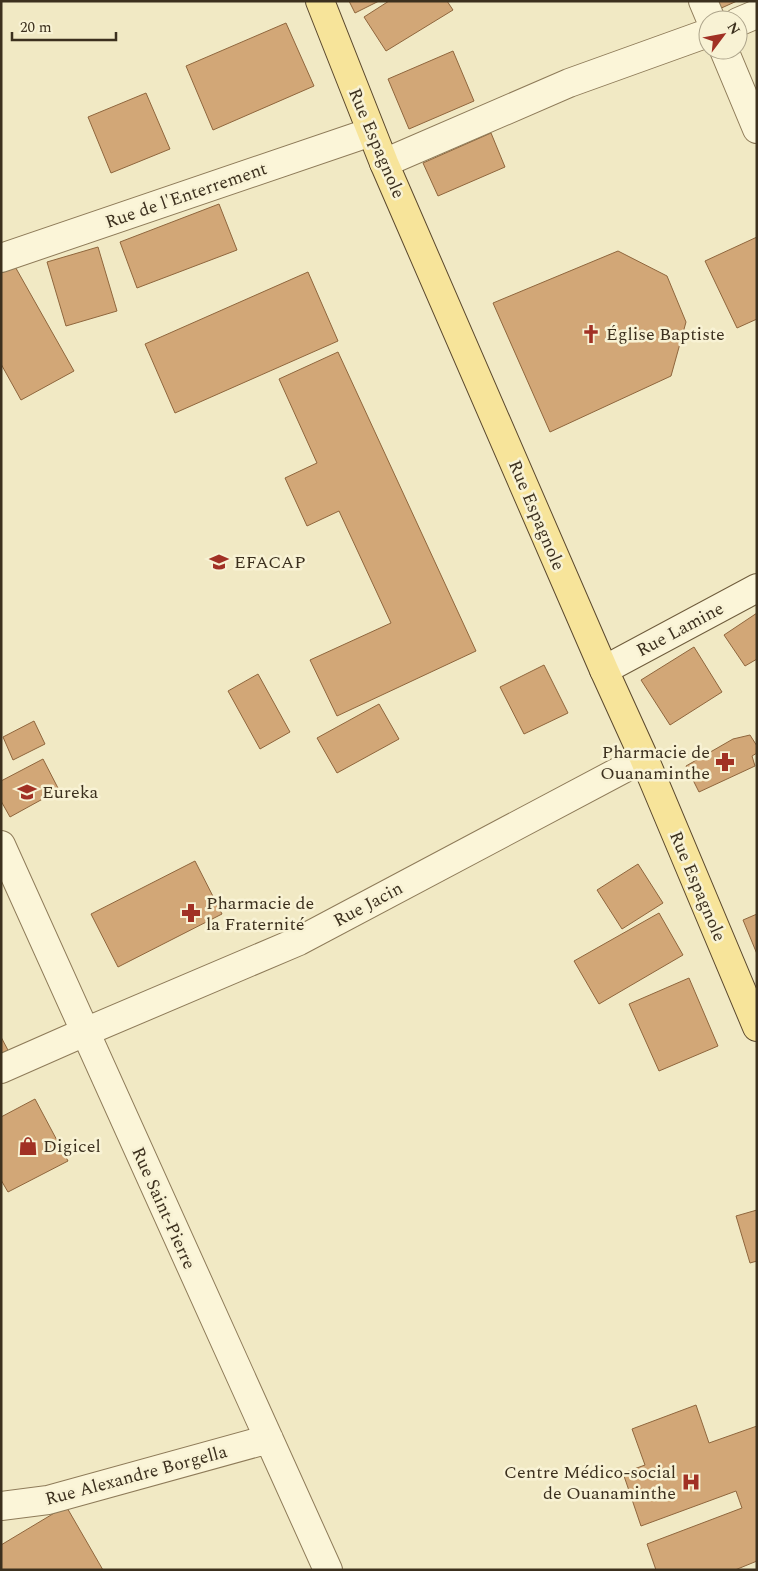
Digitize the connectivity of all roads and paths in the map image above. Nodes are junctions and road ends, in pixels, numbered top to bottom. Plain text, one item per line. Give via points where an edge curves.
1 (320, 1) edge
2 (698, 38) edge
3 (728, 60) edge
4 (757, 129) edge
5 (371, 132) junction
6 (384, 163) junction
7 (1, 258) edge
8 (757, 588) edge
9 (604, 670) junction
10 (644, 758) junction
11 (1, 845) edge
12 (757, 1026) edge
13 (85, 1032) junction
14 (1, 1070) edge
15 (269, 1439) junction
16 (1, 1506) edge
17 (328, 1570) edge

1 - 5 main road, Rue Espagnole
2 - 6 street via 569,83
3 - 4 street
5 - 6 main road, Rue Espagnole
5 - 7 street, Rue de l'Enterrement
6 - 9 main road, Rue Espagnole
8 - 9 street, Rue Lamine
9 - 10 main road, Rue Espagnole
10 - 12 main road, Rue Espagnole
10 - 13 street, Rue Jacin via 299,940
11 - 13 street, Rue Saint-Pierre
13 - 14 street, Rue Jacin
13 - 15 street, Rue Saint-Pierre
15 - 16 street, Rue Alexandre Borgella via 48,1500
15 - 17 street, Rue Saint-Pierre

